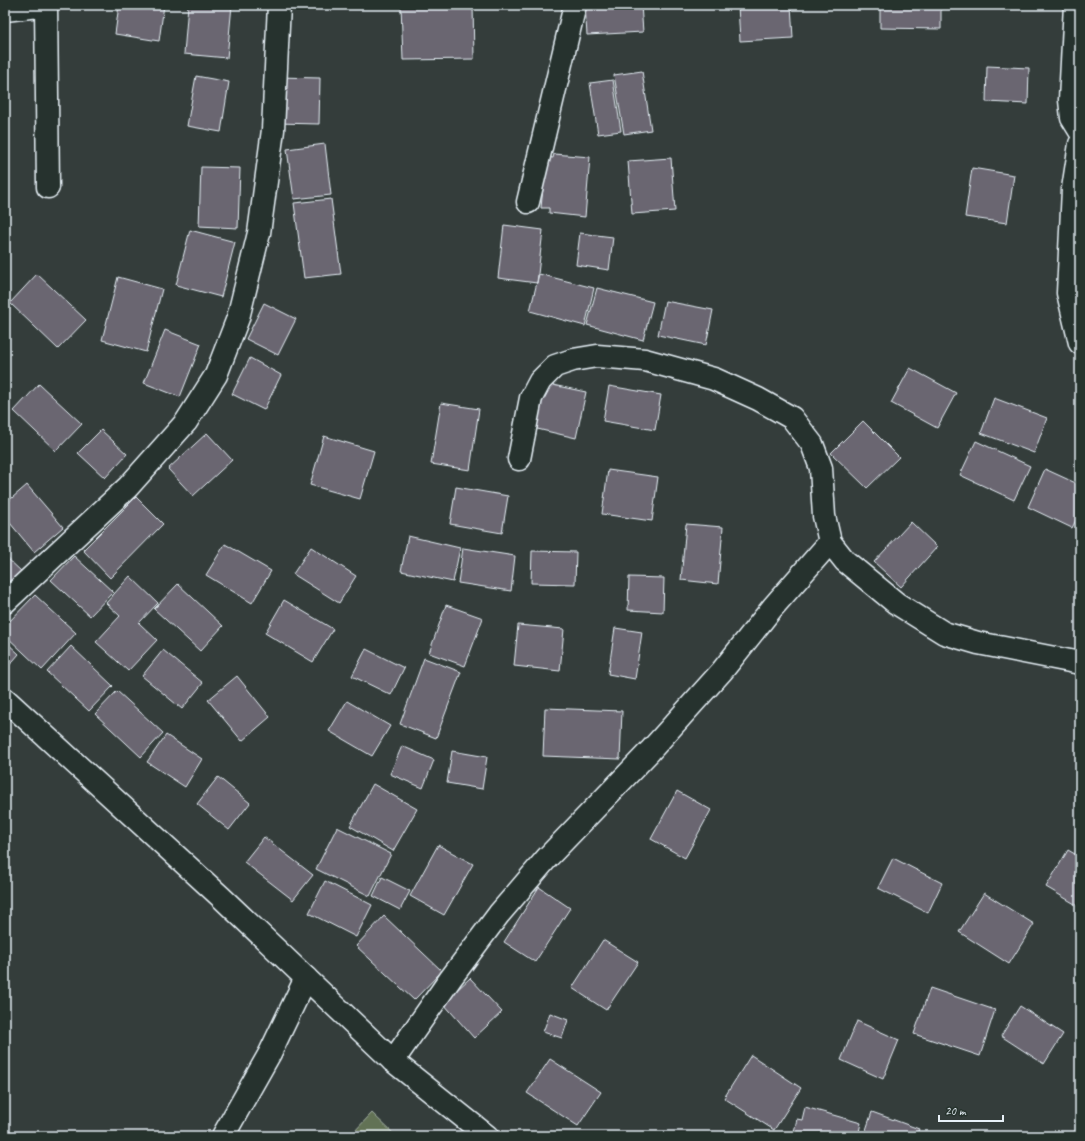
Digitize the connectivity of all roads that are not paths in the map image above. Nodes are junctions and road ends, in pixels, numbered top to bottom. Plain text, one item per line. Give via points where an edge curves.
1 (47, 5) edge
2 (280, 5) edge
3 (575, 5) edge
4 (1075, 5) edge
5 (5, 10) edge
6 (1080, 131) edge
7 (1080, 144) edge
8 (48, 187) dead end
9 (528, 202) dead end
10 (1080, 343) edge
11 (519, 459) dead end
12 (830, 542) junction
13 (5, 602) edge
14 (1080, 663) edge
15 (5, 699) edge
16 (306, 978) junction
17 (393, 1061) junction
18 (223, 1136) edge
19 (487, 1136) edge

1 - 5 street
1 - 8 street
2 - 13 street via 273,130 259,233 238,318 216,375 186,422 128,487
3 - 9 street
4 - 6 street via 1070,100 1072,118
7 - 10 street via 1073,189 1068,292
11 - 12 street via 531,398 540,381 555,366 597,356 645,360 714,379 792,418 812,444 821,468 824,516
12 - 14 street via 845,561 896,603 944,633 978,643
12 - 17 street via 722,671 650,751 547,858 499,914
15 - 16 street
16 - 17 street
16 - 18 street via 270,1053
17 - 19 street

